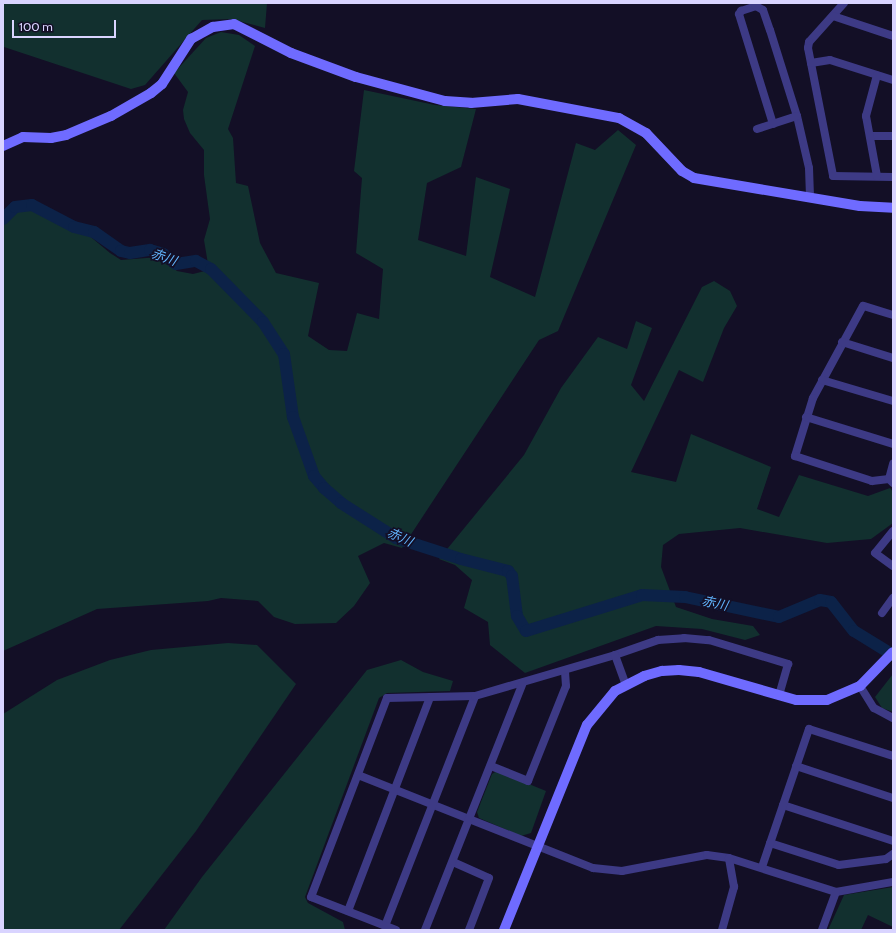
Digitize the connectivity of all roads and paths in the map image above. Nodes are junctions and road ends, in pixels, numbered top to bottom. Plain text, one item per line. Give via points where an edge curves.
1 (844, 3) edge
2 (833, 16) junction
3 (893, 36) edge
4 (811, 63) junction
5 (877, 75) junction
6 (893, 80) edge
7 (797, 116) junction
8 (773, 124) junction
9 (757, 129) dead end
10 (870, 136) junction
11 (893, 136) edge
12 (3, 146) edge
13 (877, 176) junction
14 (893, 177) edge
15 (810, 198) junction
16 (893, 208) edge
17 (893, 315) edge
18 (842, 342) junction
19 (893, 358) edge
20 (822, 380) junction
21 (893, 401) edge
22 (806, 416) junction
23 (893, 444) edge
24 (893, 464) edge
25 (891, 481) edge
26 (893, 530) edge
27 (893, 566) edge
28 (893, 598) edge
29 (882, 613) dead end
30 (893, 652) edge
31 (615, 655) junction
32 (565, 671) junction
33 (523, 682) junction
34 (626, 685) junction
35 (860, 686) junction
36 (475, 696) junction
37 (779, 696) junction
38 (430, 697) junction
39 (893, 718) edge
40 (893, 756) edge
41 (491, 766) junction
42 (796, 766) junction
43 (358, 775) junction
44 (396, 790) junction
45 (893, 798) edge
46 (432, 805) junction
47 (783, 805) junction
48 (469, 820) junction
49 (893, 841) edge
50 (770, 843) junction
51 (537, 847) junction
52 (893, 854) edge
53 (729, 858) junction
54 (453, 862) junction
55 (762, 867) junction
56 (893, 882) edge
57 (836, 892) junction
58 (348, 911) junction
59 (385, 926) junction
60 (396, 930) edge
61 (425, 930) edge
62 (468, 930) edge
63 (504, 930) edge
64 (722, 930) edge
65 (822, 930) edge

1 - 2 street
2 - 3 street
2 - 4 street via 810,42
4 - 5 street via 830,60
4 - 13 street via 833,176
5 - 6 street
5 - 10 street via 866,109
7 - 8 street
7 - 8 street via 763,10 756,6 741,11
7 - 15 street via 809,168
8 - 9 street
10 - 11 street
10 - 13 street
12 - 15 street via 23,137 51,138 66,135 111,116 162,84 191,39 213,27 234,24 291,53 356,77 445,101 471,103 518,99 619,118 646,133 682,171 694,178
13 - 14 street
15 - 16 street
17 - 18 street via 863,306
18 - 19 street
18 - 20 street
20 - 21 street
20 - 22 street
22 - 23 street
22 - 25 street via 795,456 872,481
24 - 25 street
26 - 27 street via 875,553
28 - 29 street
30 - 35 street
31 - 32 street
31 - 34 street
31 - 37 street via 658,640 709,640 788,664
32 - 33 street
32 - 41 street via 566,686 528,781
33 - 36 street
33 - 41 street
34 - 37 street via 662,671 679,670 699,672
34 - 51 street via 605,701 587,725
35 - 37 street via 827,700 809,701
35 - 39 street via 874,708
36 - 38 street
36 - 46 street
38 - 43 street via 386,698
38 - 44 street
40 - 42 street via 809,729
41 - 48 street
42 - 45 street
42 - 47 street
43 - 44 street
43 - 58 street via 311,897
44 - 46 street
44 - 58 street
46 - 48 street
46 - 59 street
47 - 49 street
47 - 50 street
48 - 51 street
48 - 54 street
50 - 52 street via 839,865 886,859
50 - 55 street
51 - 53 street via 605,871 622,871 706,855
51 - 63 street
53 - 55 street
53 - 64 street via 734,887
54 - 61 street
54 - 62 street via 489,878
55 - 57 street
56 - 57 street
57 - 65 street
58 - 59 street
59 - 60 street

